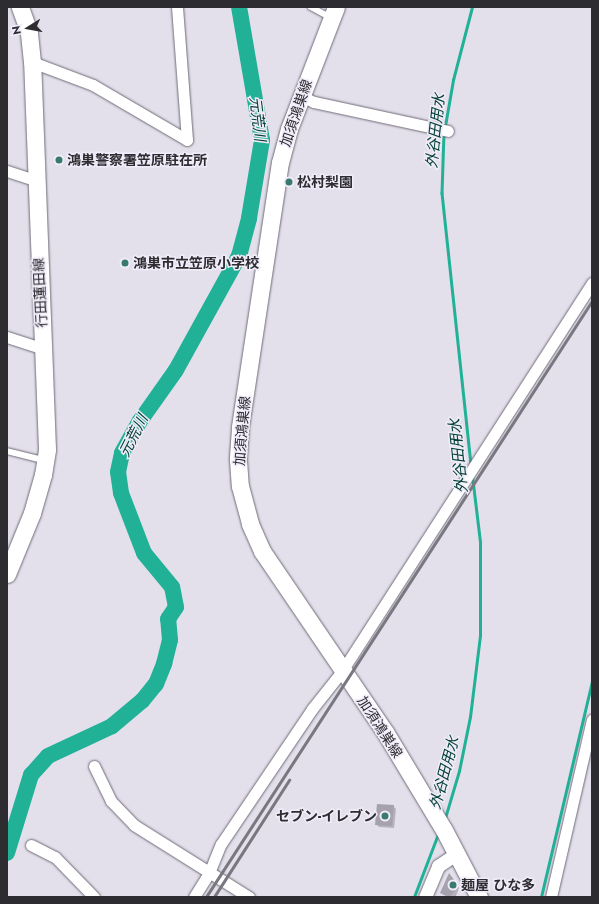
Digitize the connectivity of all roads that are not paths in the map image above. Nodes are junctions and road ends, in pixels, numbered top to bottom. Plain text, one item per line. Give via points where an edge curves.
1 (20, 7) edge
2 (177, 7) edge
3 (311, 7) edge
4 (334, 12) edge
5 (32, 62) junction
6 (301, 96) junction
7 (448, 131) dead end
8 (7, 171) edge
9 (35, 180) junction
10 (592, 283) edge
11 (7, 337) edge
12 (43, 349) junction
13 (7, 450) edge
14 (45, 461) junction
15 (8, 572) edge
16 (342, 671) junction
17 (592, 720) edge
18 (94, 766) dead end
19 (31, 846) dead end
20 (457, 853) junction
21 (209, 873) junction
22 (94, 897) edge
23 (194, 897) edge
24 (249, 897) edge
25 (425, 897) edge
26 (479, 897) edge
27 (551, 897) edge

1 - 5 main road, 行田蓮田線 via 29,32
2 - 5 street via 187,140 93,85
3 - 4 lane
4 - 6 main road, 加須鴻巣線
5 - 9 main road, 行田蓮田線
6 - 7 street via 314,102
6 - 16 main road, 加須鴻巣線 via 280,162 240,428 238,472 244,506 255,538 272,568
8 - 9 street
9 - 12 main road, 行田蓮田線
10 - 16 street
11 - 12 street
12 - 14 main road, 行田蓮田線
13 - 14 lane
14 - 15 main road, 行田蓮田線 via 32,513
16 - 20 main road, 加須鴻巣線 via 386,732
16 - 21 street via 312,709 221,844
17 - 27 street
18 - 21 street via 111,801 134,825
19 - 22 street via 54,857
20 - 25 street via 438,866
20 - 26 main road, 加須鴻巣線
21 - 23 street
21 - 24 street

